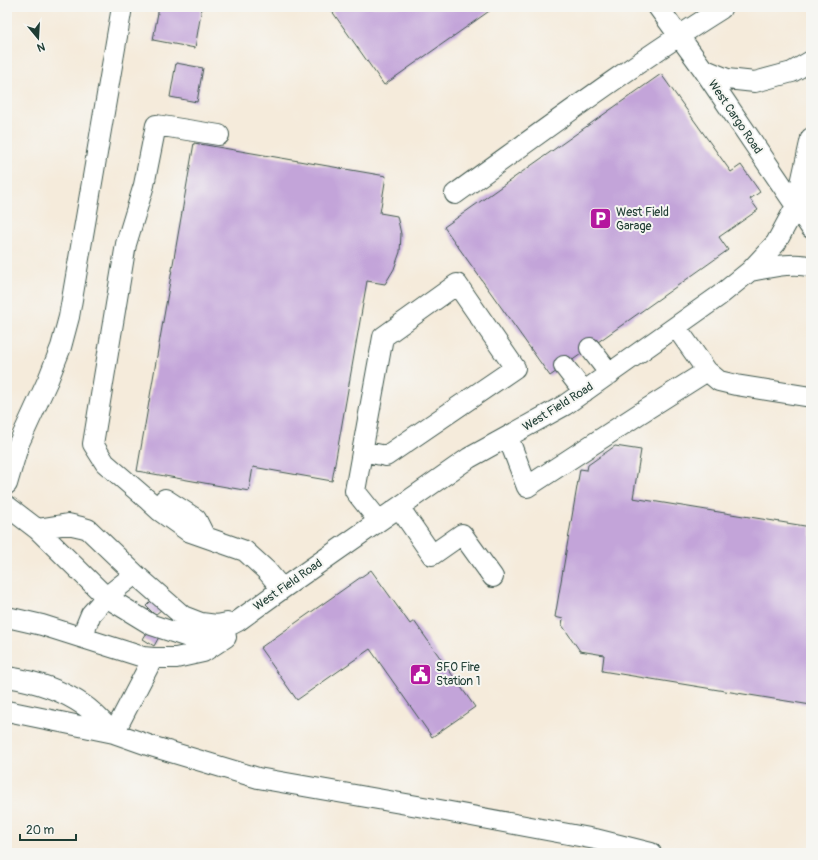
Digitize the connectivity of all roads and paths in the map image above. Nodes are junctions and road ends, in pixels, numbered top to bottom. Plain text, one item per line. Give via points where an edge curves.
1 (122, 7) edge
2 (658, 7) edge
3 (720, 7) edge
4 (678, 36) junction
5 (811, 62) edge
6 (703, 69) junction
7 (219, 135) dead end
8 (811, 138) edge
9 (455, 194) dead end
10 (796, 206) junction
11 (811, 228) edge
12 (811, 267) edge
13 (750, 271) junction
14 (676, 327) junction
15 (590, 348) dead end
16 (564, 366) dead end
17 (708, 371) junction
18 (610, 374) junction
19 (584, 392) junction
20 (811, 397) edge
21 (508, 437) junction
22 (362, 451) junction
23 (7, 484) edge
24 (7, 506) edge
25 (399, 507) junction
26 (379, 521) junction
27 (37, 529) junction
28 (135, 574) junction
29 (493, 577) dead end
30 (282, 589) junction
31 (106, 597) junction
32 (7, 617) edge
33 (238, 621) junction
34 (85, 638) junction
35 (153, 658) junction
36 (7, 677) edge
37 (7, 711) edge
38 (114, 733) junction
39 (651, 853) edge

1 - 23 street via 61,347 19,444
2 - 4 street, West Cargo Road
3 - 4 street via 721,9
4 - 6 street, West Cargo Road
4 - 9 street
5 - 6 street via 792,72 755,82 727,79
6 - 10 street, West Cargo Road
7 - 30 street via 156,125 144,185 126,244 93,444 104,464 160,511 188,531 245,551
8 - 10 street, West Field Road
10 - 11 street, West Cargo Road
10 - 13 street, West Field Road via 776,243
12 - 13 street via 788,265
13 - 14 street, West Field Road
14 - 17 street
14 - 18 street, West Field Road
15 - 18 street
16 - 19 street
17 - 20 street via 719,380
17 - 21 street via 527,487
18 - 19 street, West Field Road
19 - 21 street, West Field Road via 565,406
21 - 25 street, West Field Road via 469,458
22 - 22 street via 383,337 457,284 515,368 386,456
22 - 26 street via 355,491
24 - 27 street
25 - 26 street, West Field Road
25 - 29 street via 432,555 462,534
26 - 30 street, West Field Road
27 - 28 street via 68,524 88,529
27 - 31 street
28 - 31 street
28 - 33 street via 183,616 201,623 217,625
30 - 33 street, West Field Road
31 - 33 street via 152,625 188,637 211,635
31 - 34 street via 91,614
32 - 34 street
33 - 35 street via 225,638 203,652 176,658
34 - 35 street
35 - 38 street
36 - 38 street via 54,689 85,706
37 - 38 street
38 - 39 street via 258,778 595,839

